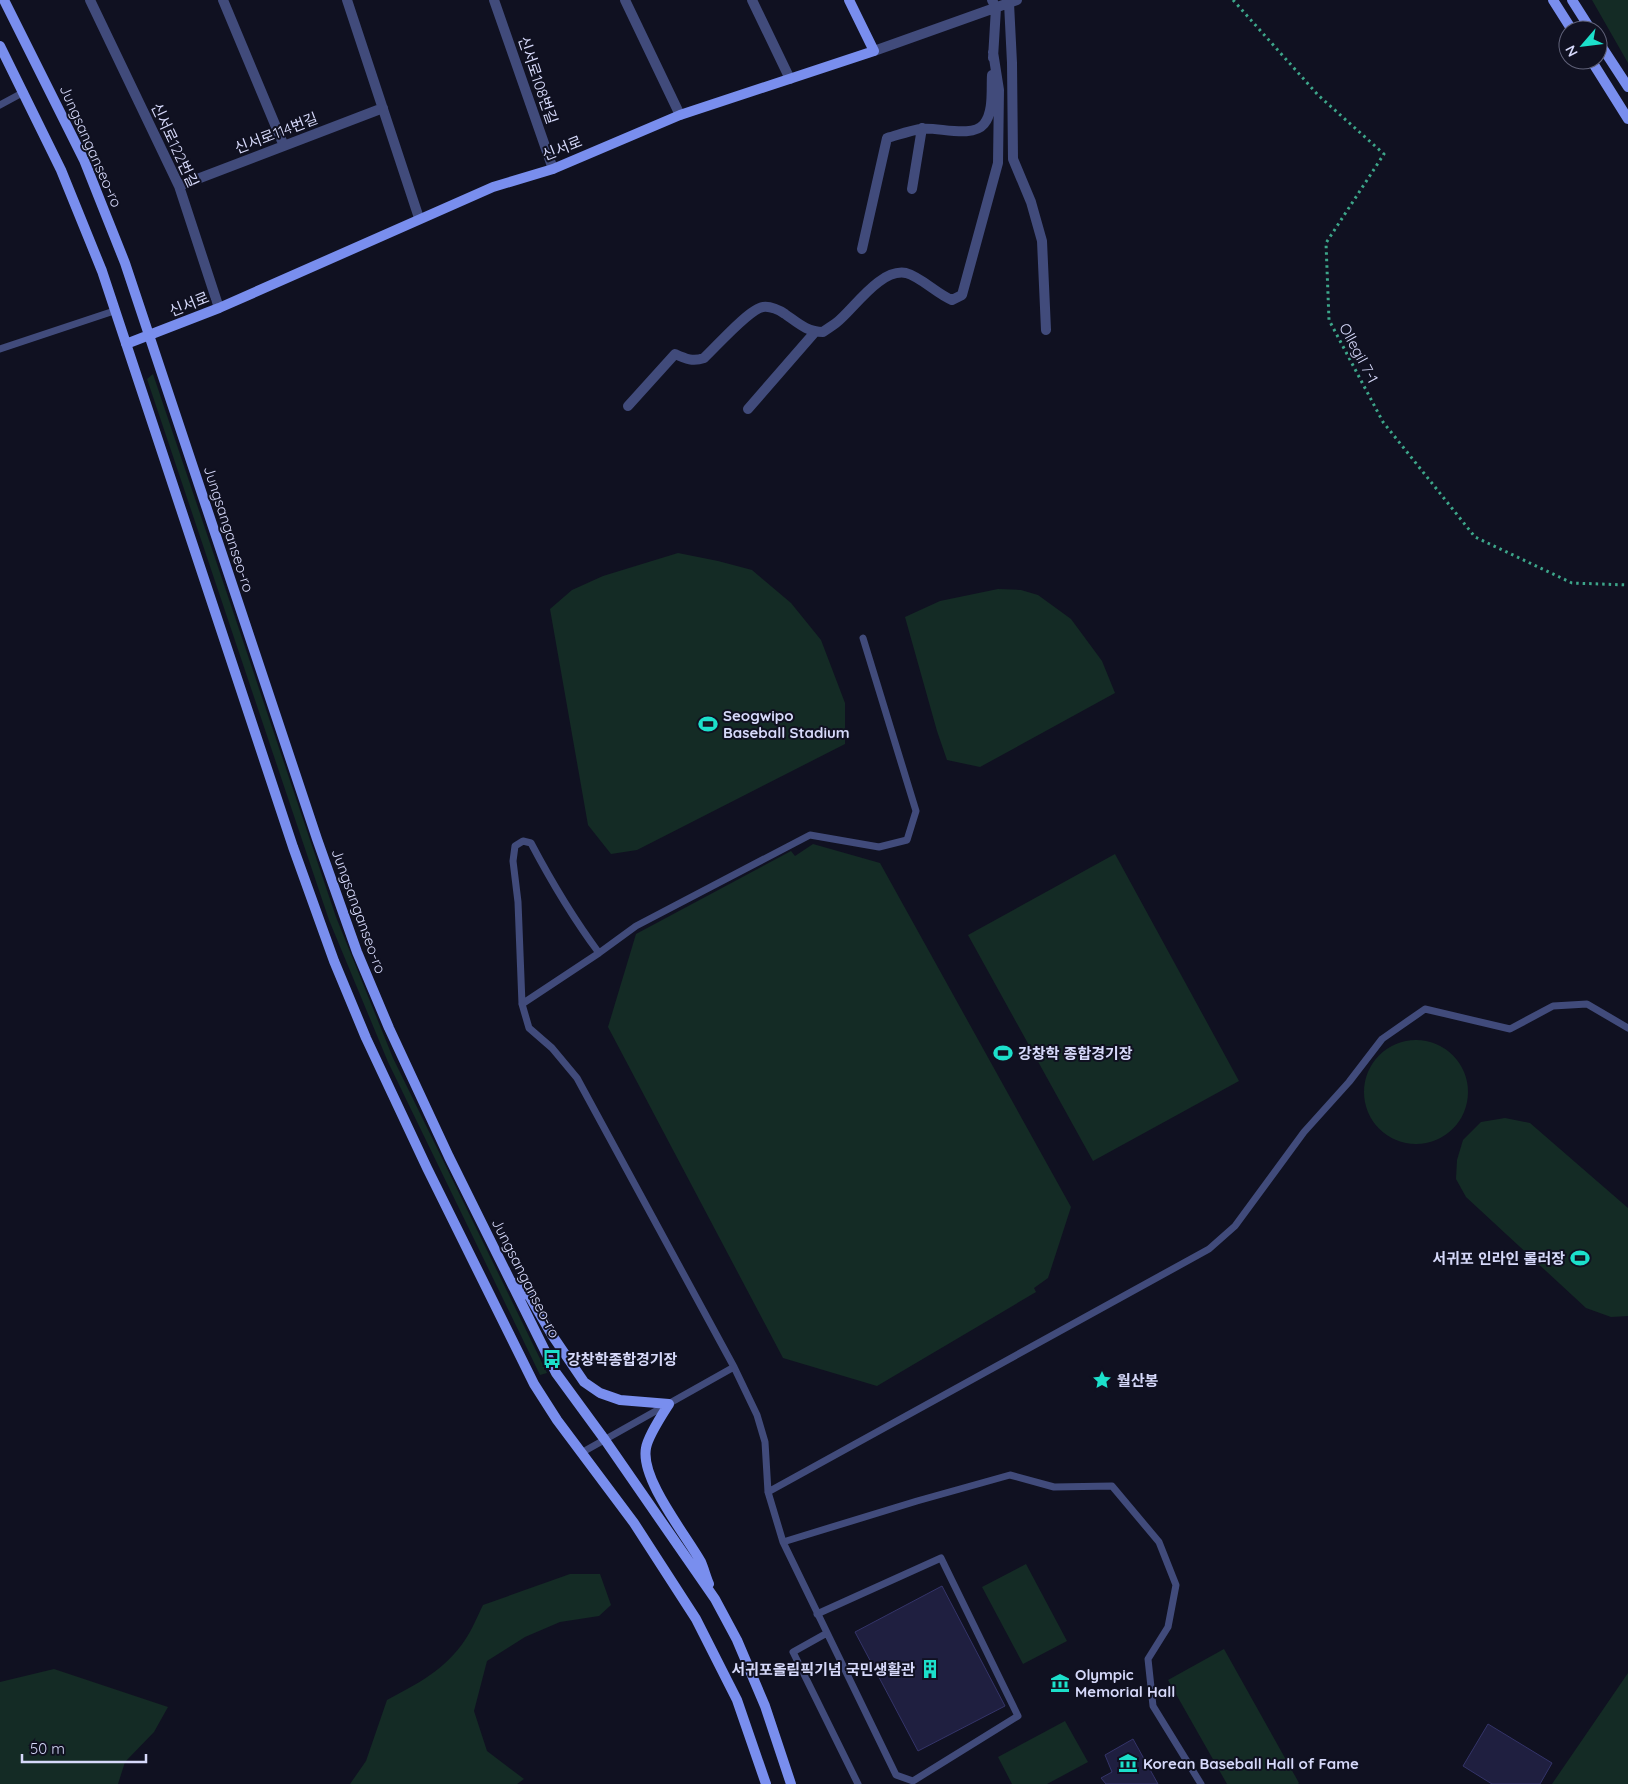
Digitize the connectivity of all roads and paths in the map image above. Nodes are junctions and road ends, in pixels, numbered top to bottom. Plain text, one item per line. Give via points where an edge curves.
1 (4, 0) edge
2 (8, 0) edge
3 (90, 0) edge
4 (223, 0) edge
5 (347, 0) edge
6 (494, 0) edge
7 (625, 0) edge
8 (752, 0) edge
9 (849, 0) edge
10 (1233, 0) edge
11 (1553, 0) edge
12 (1572, 0) edge
13 (1013, 2) edge
14 (994, 4) edge
15 (1566, 20) edge
16 (1585, 20) edge
17 (0, 46) edge
18 (874, 51) junction
19 (993, 52) junction
20 (1608, 56) edge
21 (1597, 70) edge
22 (790, 79) junction
23 (1628, 87) edge
24 (24, 92) junction
25 (0, 105) edge
26 (383, 108) junction
27 (680, 114) junction
28 (64, 118) junction
29 (1628, 119) edge
30 (922, 128) junction
31 (284, 146) junction
32 (553, 169) junction
33 (180, 186) junction
34 (912, 189) dead end
35 (419, 218) junction
36 (862, 248) dead end
37 (219, 308) junction
38 (114, 311) junction
39 (1046, 330) dead end
40 (816, 332) junction
41 (149, 336) junction
42 (126, 344) junction
43 (0, 349) edge
44 (628, 406) dead end
45 (748, 409) dead end
46 (1628, 586) edge
47 (864, 638) dead end
48 (599, 953) junction
49 (522, 1004) junction
50 (1628, 1028) edge
51 (508, 1275) junction
52 (734, 1367) junction
53 (669, 1404) junction
54 (605, 1440) junction
55 (581, 1453) junction
56 (768, 1492) junction
57 (783, 1542) junction
58 (715, 1599) junction
59 (818, 1614) junction
60 (827, 1633) junction
61 (766, 1784) edge
62 (791, 1784) edge
63 (858, 1784) edge
64 (1201, 1784) edge

1 - 28 main road, Jungsanganseo-ro
2 - 28 main road
3 - 33 street, 신서로122번길
4 - 31 street
5 - 26 street
6 - 32 street, 신서로108번길
7 - 27 street
8 - 22 street
9 - 18 main road
10 - 46 path, Ollegil 7-1 via 1318,95 1384,154 1326,243 1329,320 1383,422 1474,537 1572,583
11 - 15 main road
12 - 16 main road
13 - 14 street, 신서로
13 - 39 street via 1013,159 1031,202 1042,241
14 - 18 street, 신서로
14 - 19 street
17 - 24 main road
18 - 22 main road, 신서로
19 - 30 street via 990,110 984,124 976,130
19 - 40 street via 999,90 998,163 962,294 952,300 907,274 889,275 836,323 823,332
20 - 23 main road
21 - 29 main road
22 - 27 main road, 신서로
24 - 25 lane
24 - 38 main road via 68,187 102,271
26 - 31 street, 신서로114번길
26 - 35 street
27 - 32 main road, 신서로
28 - 41 main road, Jungsanganseo-ro via 103,206
30 - 34 street
30 - 36 street via 887,138
31 - 33 street, 신서로114번길
32 - 35 main road, 신서로 via 493,187
33 - 37 street, 신서로122번길
35 - 37 main road, 신서로
37 - 41 main road, 신서로
38 - 42 main road
38 - 43 lane
40 - 44 street via 805,329 782,312 761,307 704,358 686,360 675,354
40 - 45 street
41 - 42 main road, 신서로
41 - 51 main road, Jungsanganseo-ro via 357,952 414,1085
42 - 55 main road via 294,847 348,995 423,1160 534,1384
47 - 48 lane via 916,812 907,840 879,847 810,835 636,926
48 - 49 lane
48 - 49 lane via 554,885 532,842 523,841 515,846 513,861
49 - 52 lane via 530,1028 577,1078
50 - 56 lane via 1586,1004 1553,1006 1510,1029 1425,1009 1382,1039 1304,1132 1234,1226 1209,1248
51 - 53 main road via 530,1297 584,1382 600,1393 620,1400
51 - 54 main road, Jungsanganseo-ro via 556,1373
52 - 53 lane
52 - 56 lane via 757,1415 765,1442
53 - 54 lane
53 - 58 main road via 646,1449 648,1467 658,1494 701,1564
54 - 55 lane
54 - 58 main road, Jungsanganseo-ro
55 - 61 main road via 634,1523 696,1619 737,1700
56 - 57 lane
57 - 59 lane
57 - 64 lane via 1010,1476 1054,1487 1112,1486 1159,1542 1176,1585 1168,1627 1148,1659 1153,1706
58 - 62 main road, Jungsanganseo-ro via 737,1640 761,1698
59 - 60 lane
59 - 60 lane via 941,1558 1018,1716 913,1781 896,1775
60 - 63 lane via 793,1652

